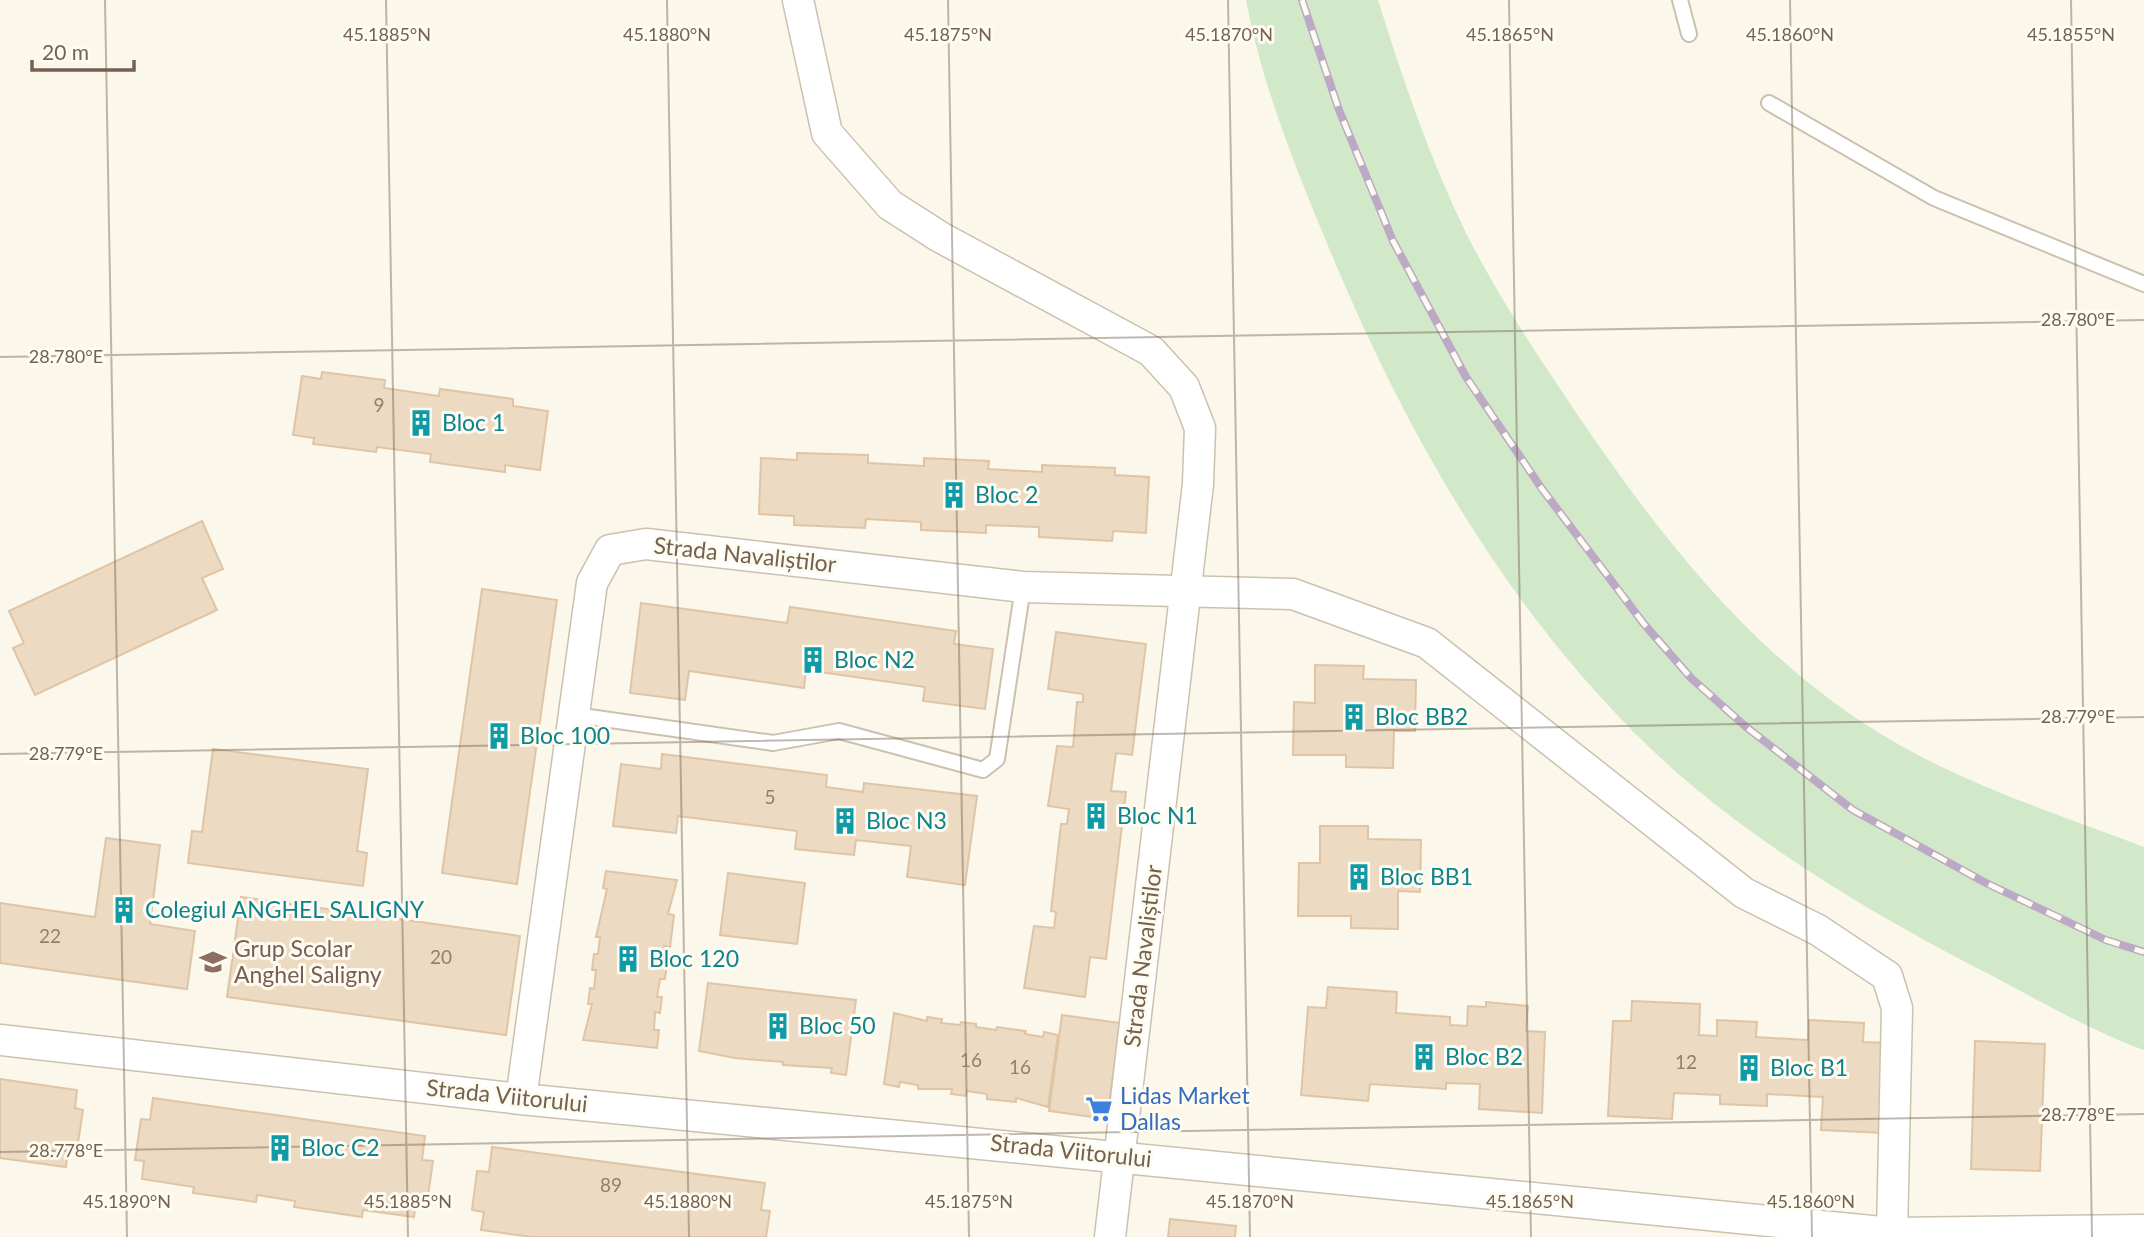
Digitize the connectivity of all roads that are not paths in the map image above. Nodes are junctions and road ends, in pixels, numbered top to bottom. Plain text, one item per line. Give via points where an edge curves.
1 (798, 0) edge
2 (1680, 0) edge
3 (1689, 34) dead end
4 (1769, 103) dead end
5 (2144, 284) edge
6 (1023, 587) junction
7 (1186, 592) junction
8 (575, 715) junction
9 (0, 1040) edge
10 (520, 1099) junction
11 (1120, 1156) junction
12 (2144, 1230) edge
13 (1892, 1233) junction
14 (1110, 1237) edge

1 - 7 street, Strada Navaliștilor via 827,133 890,205 940,237 1152,351 1184,387 1200,428
2 - 3 lane
4 - 5 lane via 1934,198
6 - 7 street, Strada Navaliștilor
6 - 8 street, Strada Navaliștilor via 646,544 610,550 592,583
6 - 8 lane via 998,759 983,770 839,731 773,743
7 - 11 street, Strada Navaliștilor
7 - 13 street via 1293,594 1427,643 1744,893 1818,930 1887,976 1897,1008
8 - 10 street, Strada Navaliștilor
9 - 10 street, Strada Viitorului
10 - 11 street, Strada Viitorului
11 - 13 street, Strada Viitorului
11 - 14 street, Strada Navaliștilor
12 - 13 street, Strada Viitorului

